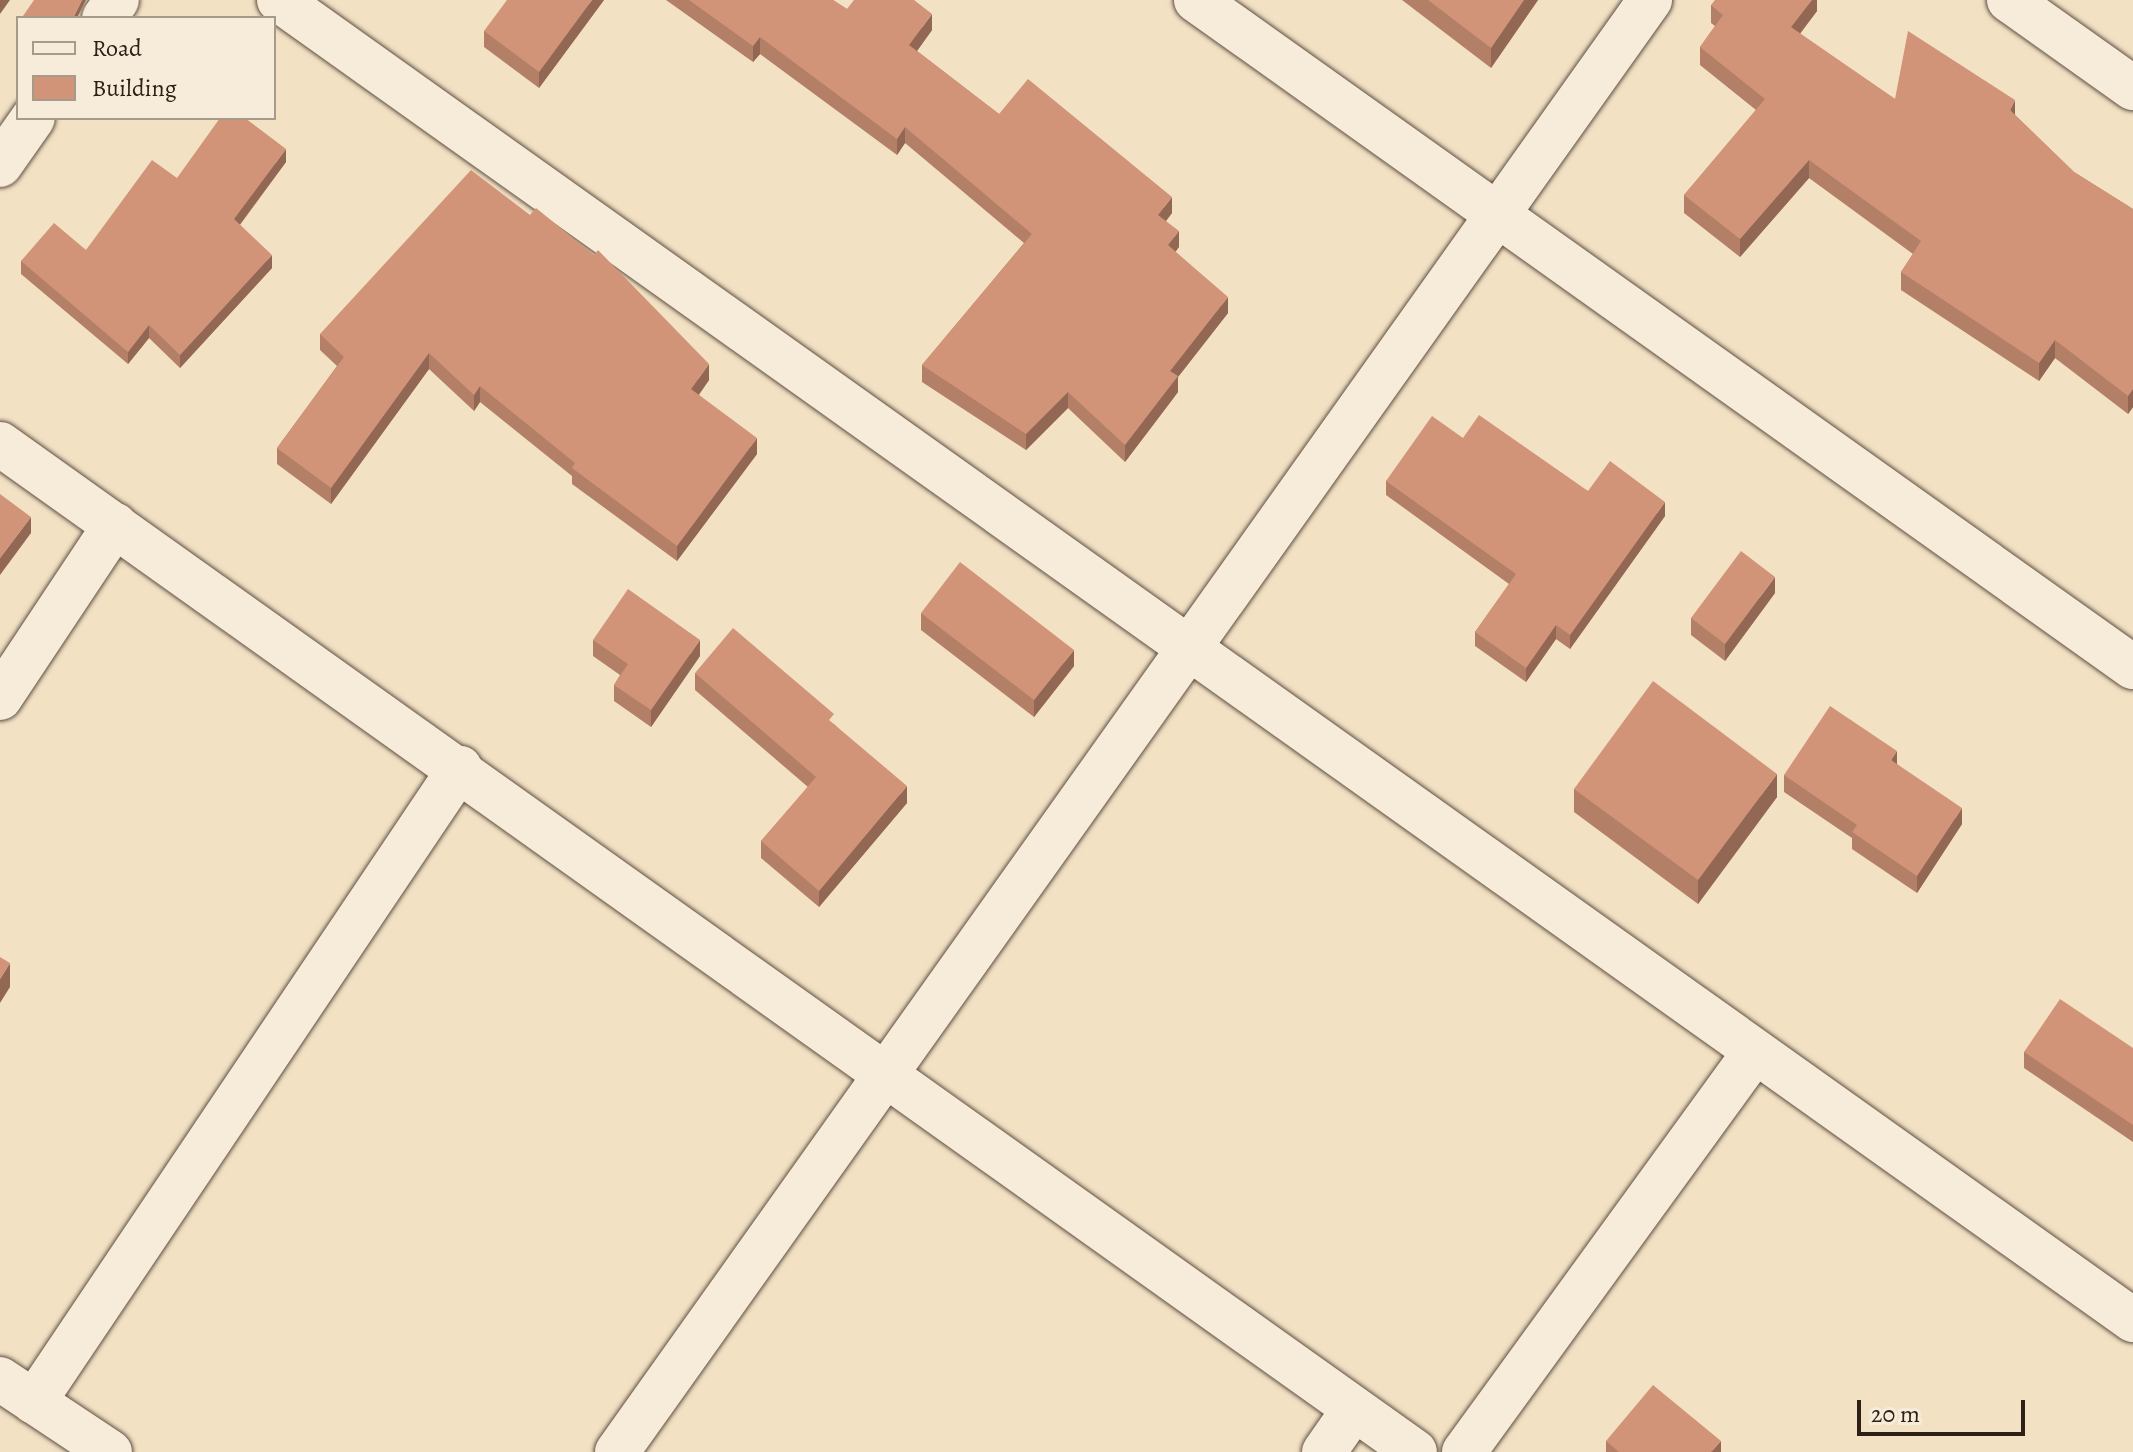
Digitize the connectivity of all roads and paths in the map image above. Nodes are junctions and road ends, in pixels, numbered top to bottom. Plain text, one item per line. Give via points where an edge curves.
1 (279, 0) edge
2 (1196, 0) edge
3 (1650, 0) edge
4 (2033, 7) edge
5 (2133, 88) edge
6 (32, 120) edge
7 (0, 165) edge
8 (1497, 215) junction
9 (0, 444) edge
10 (115, 525) junction
11 (1190, 649) junction
12 (2133, 667) edge
13 (0, 698) edge
14 (460, 768) junction
15 (1755, 1052) junction
16 (888, 1076) junction
17 (2133, 1320) edge
18 (17, 1390) edge
19 (1354, 1409) junction
20 (110, 1452) edge
21 (617, 1452) edge
22 (1324, 1452) edge
23 (1415, 1452) edge
24 (1464, 1452) edge

1 - 11 street
2 - 8 street
3 - 8 street
4 - 5 street
6 - 7 street
8 - 11 street
8 - 12 street
9 - 10 street
10 - 13 street
10 - 14 street
11 - 15 street
11 - 16 street
14 - 16 street
14 - 18 street
15 - 17 street
15 - 24 street
16 - 19 street
16 - 21 street
18 - 20 street
19 - 22 street
19 - 23 street

